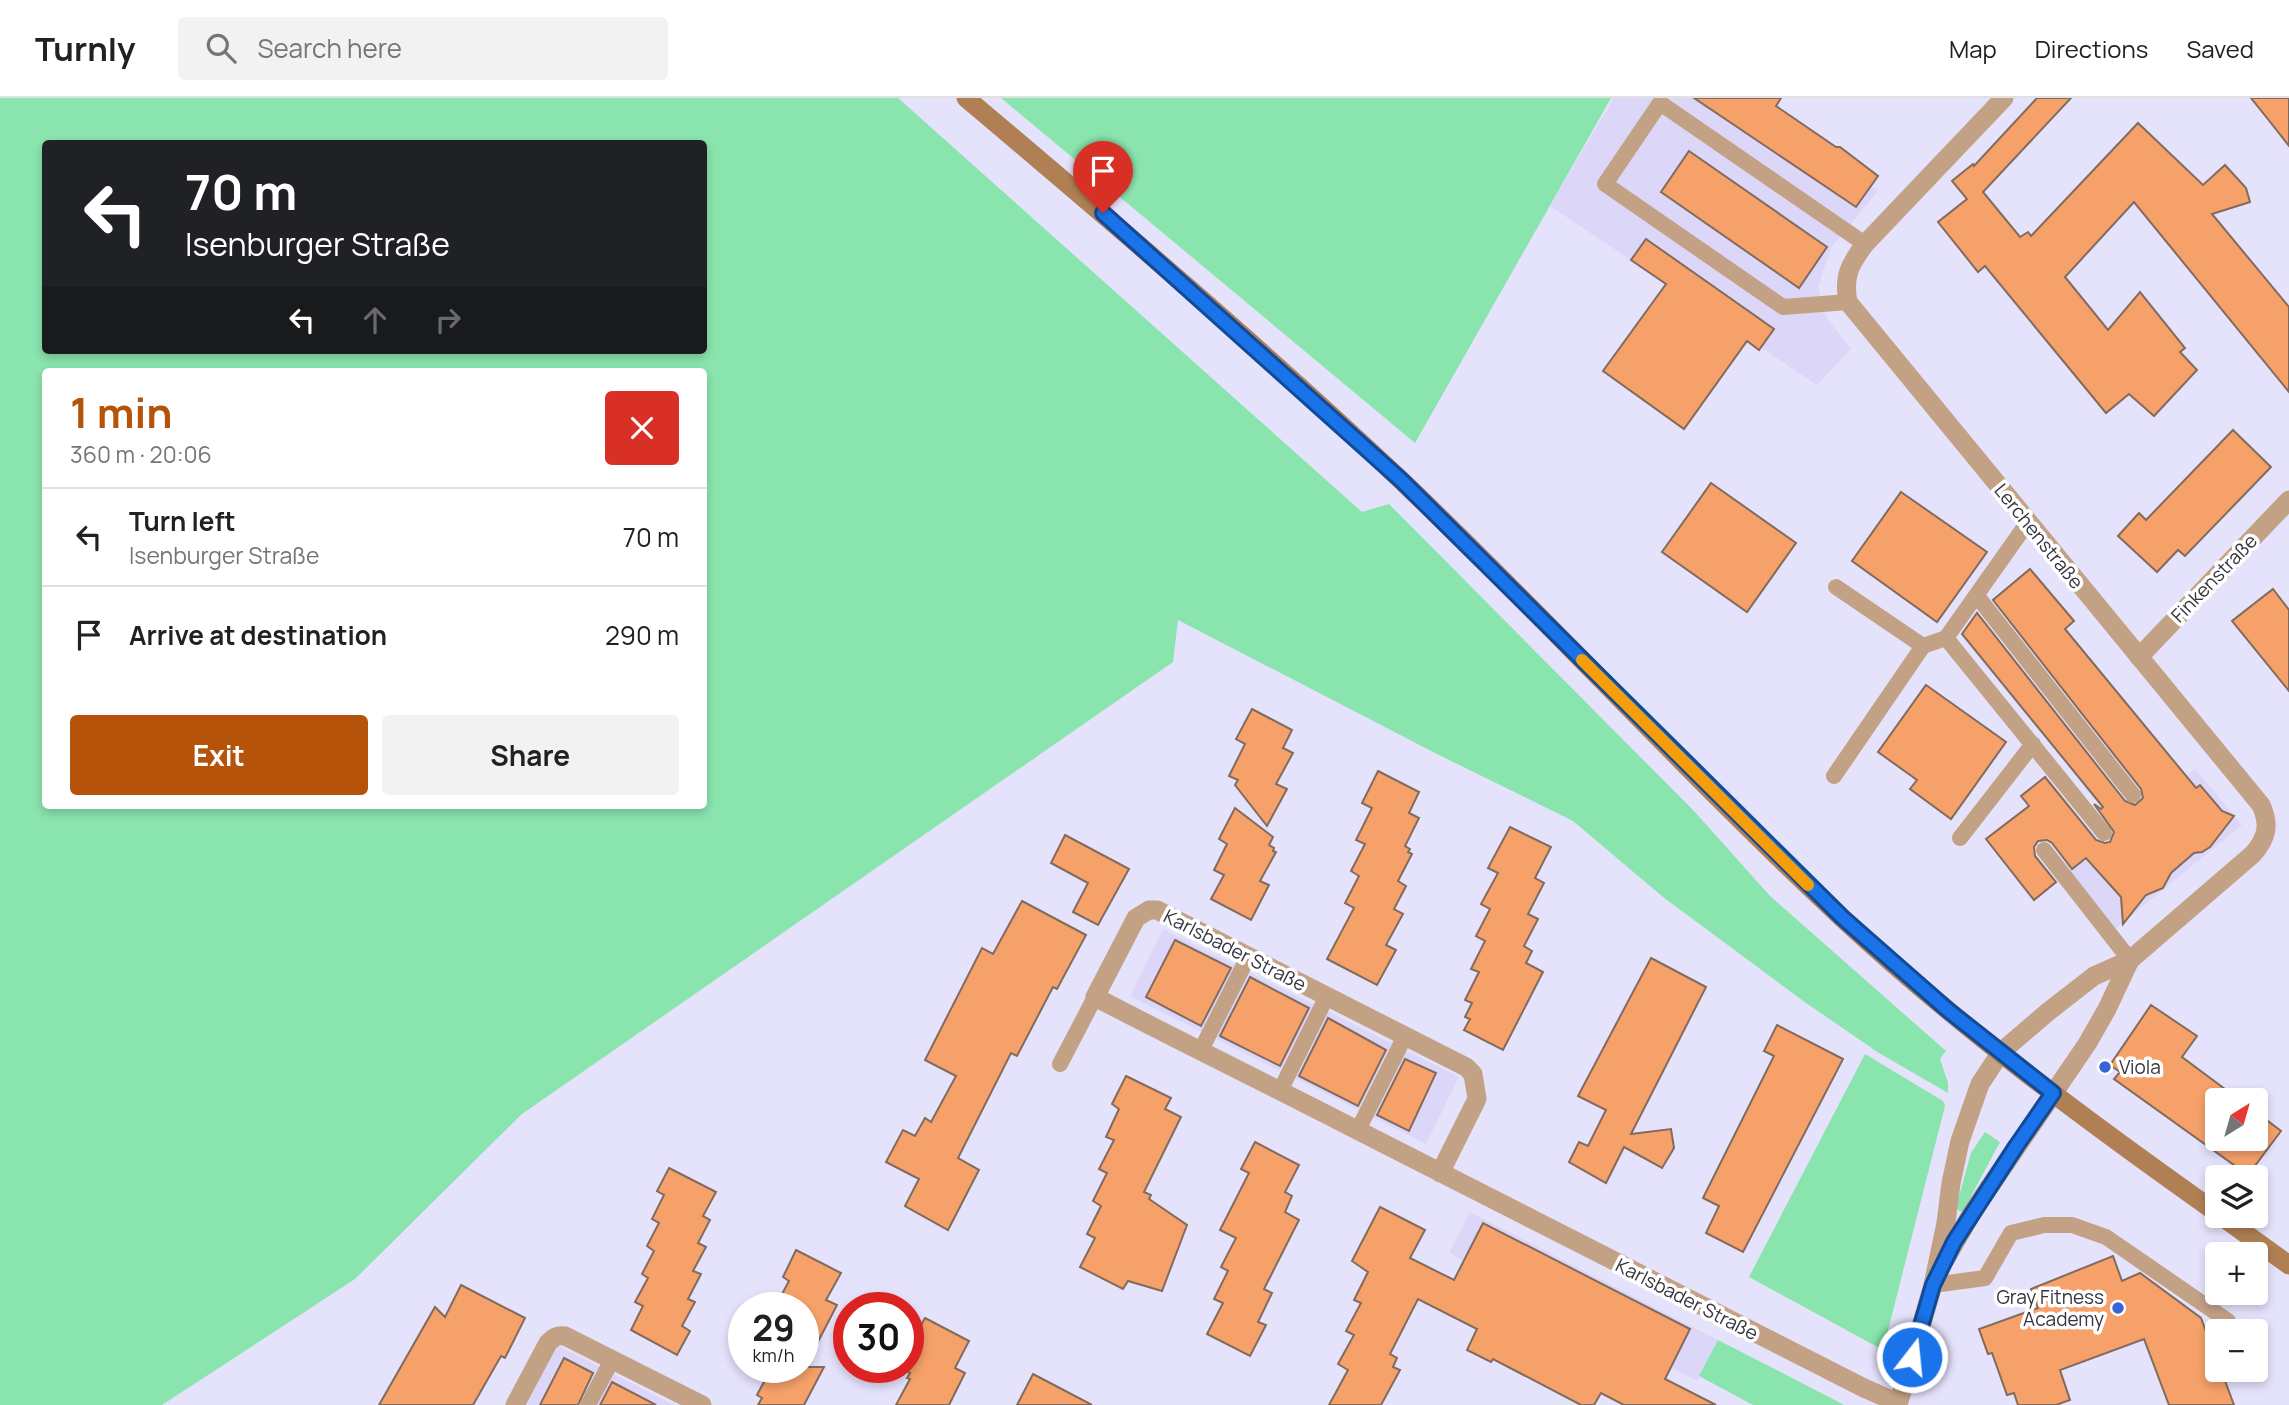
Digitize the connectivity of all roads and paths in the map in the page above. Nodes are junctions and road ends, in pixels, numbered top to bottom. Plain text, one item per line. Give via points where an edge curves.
1 (966, 98) edge
2 (2004, 98) edge
3 (1865, 244) junction
4 (1848, 302) junction
5 (2289, 500) edge
6 (2028, 522) junction
7 (1836, 587) dead end
8 (1977, 596) junction
9 (1947, 638) junction
10 (1923, 646) junction
11 (2139, 657) junction
12 (2033, 744) junction
13 (1834, 776) dead end
14 (2133, 795) dead end
15 (2104, 833) dead end
16 (1960, 838) dead end
17 (2044, 850) dead end
18 (1248, 957) junction
19 (2130, 960) junction
20 (1327, 996) junction
21 (1095, 997) junction
22 (1405, 1036) junction
23 (1200, 1052) junction
24 (2001, 1052) junction
25 (1060, 1064) dead end
26 (1280, 1091) junction
27 (2053, 1093) junction
28 (1358, 1130) junction
29 (1440, 1173) junction
30 (2205, 1205) edge
31 (2237, 1228) edge
32 (2289, 1265) edge
33 (1933, 1285) junction
34 (2225, 1319) edge
35 (612, 1360) junction
36 (694, 1403) edge
37 (1899, 1404) edge
38 (515, 1405) edge
39 (588, 1405) edge

1 - 24 main road via 1142,246 1401,480 1843,918
2 - 3 street
3 - 4 street via 1848,271
3 - 4 lane via 1660,103 1605,184 1783,307
4 - 6 street, Lerchenstraße
5 - 11 street, Finkenstraße
6 - 8 lane
6 - 11 street, Lerchenstraße
7 - 10 lane
8 - 9 lane
8 - 14 lane
9 - 10 lane
9 - 12 lane
10 - 13 lane
11 - 19 street, Lerchenstraße via 2262,805 2267,819 2263,843 2253,854
12 - 15 lane
12 - 16 lane
17 - 19 lane
18 - 20 street, Karlsbader Straße
18 - 21 street, Karlsbader Straße via 1149,910 1136,918
18 - 23 lane
19 - 24 street, Lerchenstraße via 2094,976
19 - 27 street, Lerchenstraße via 2087,1044
20 - 22 street, Karlsbader Straße
20 - 26 lane
21 - 23 street, Karlsbader Straße
21 - 25 lane
22 - 28 lane
22 - 29 street, Karlsbader Straße via 1473,1074 1477,1099 1473,1111
23 - 26 street, Karlsbader Straße
24 - 27 main road
24 - 33 street, Lerchenstraße via 1980,1084 1959,1140
26 - 28 street, Karlsbader Straße
27 - 30 main road
27 - 33 street, Lerchenstraße via 1973,1211
28 - 29 street, Karlsbader Straße
29 - 37 street, Karlsbader Straße
31 - 32 main road
33 - 34 lane via 1985,1278 2011,1233 2072,1224 2106,1237
33 - 37 street
35 - 36 street
35 - 38 street via 565,1336 553,1337
35 - 39 lane

